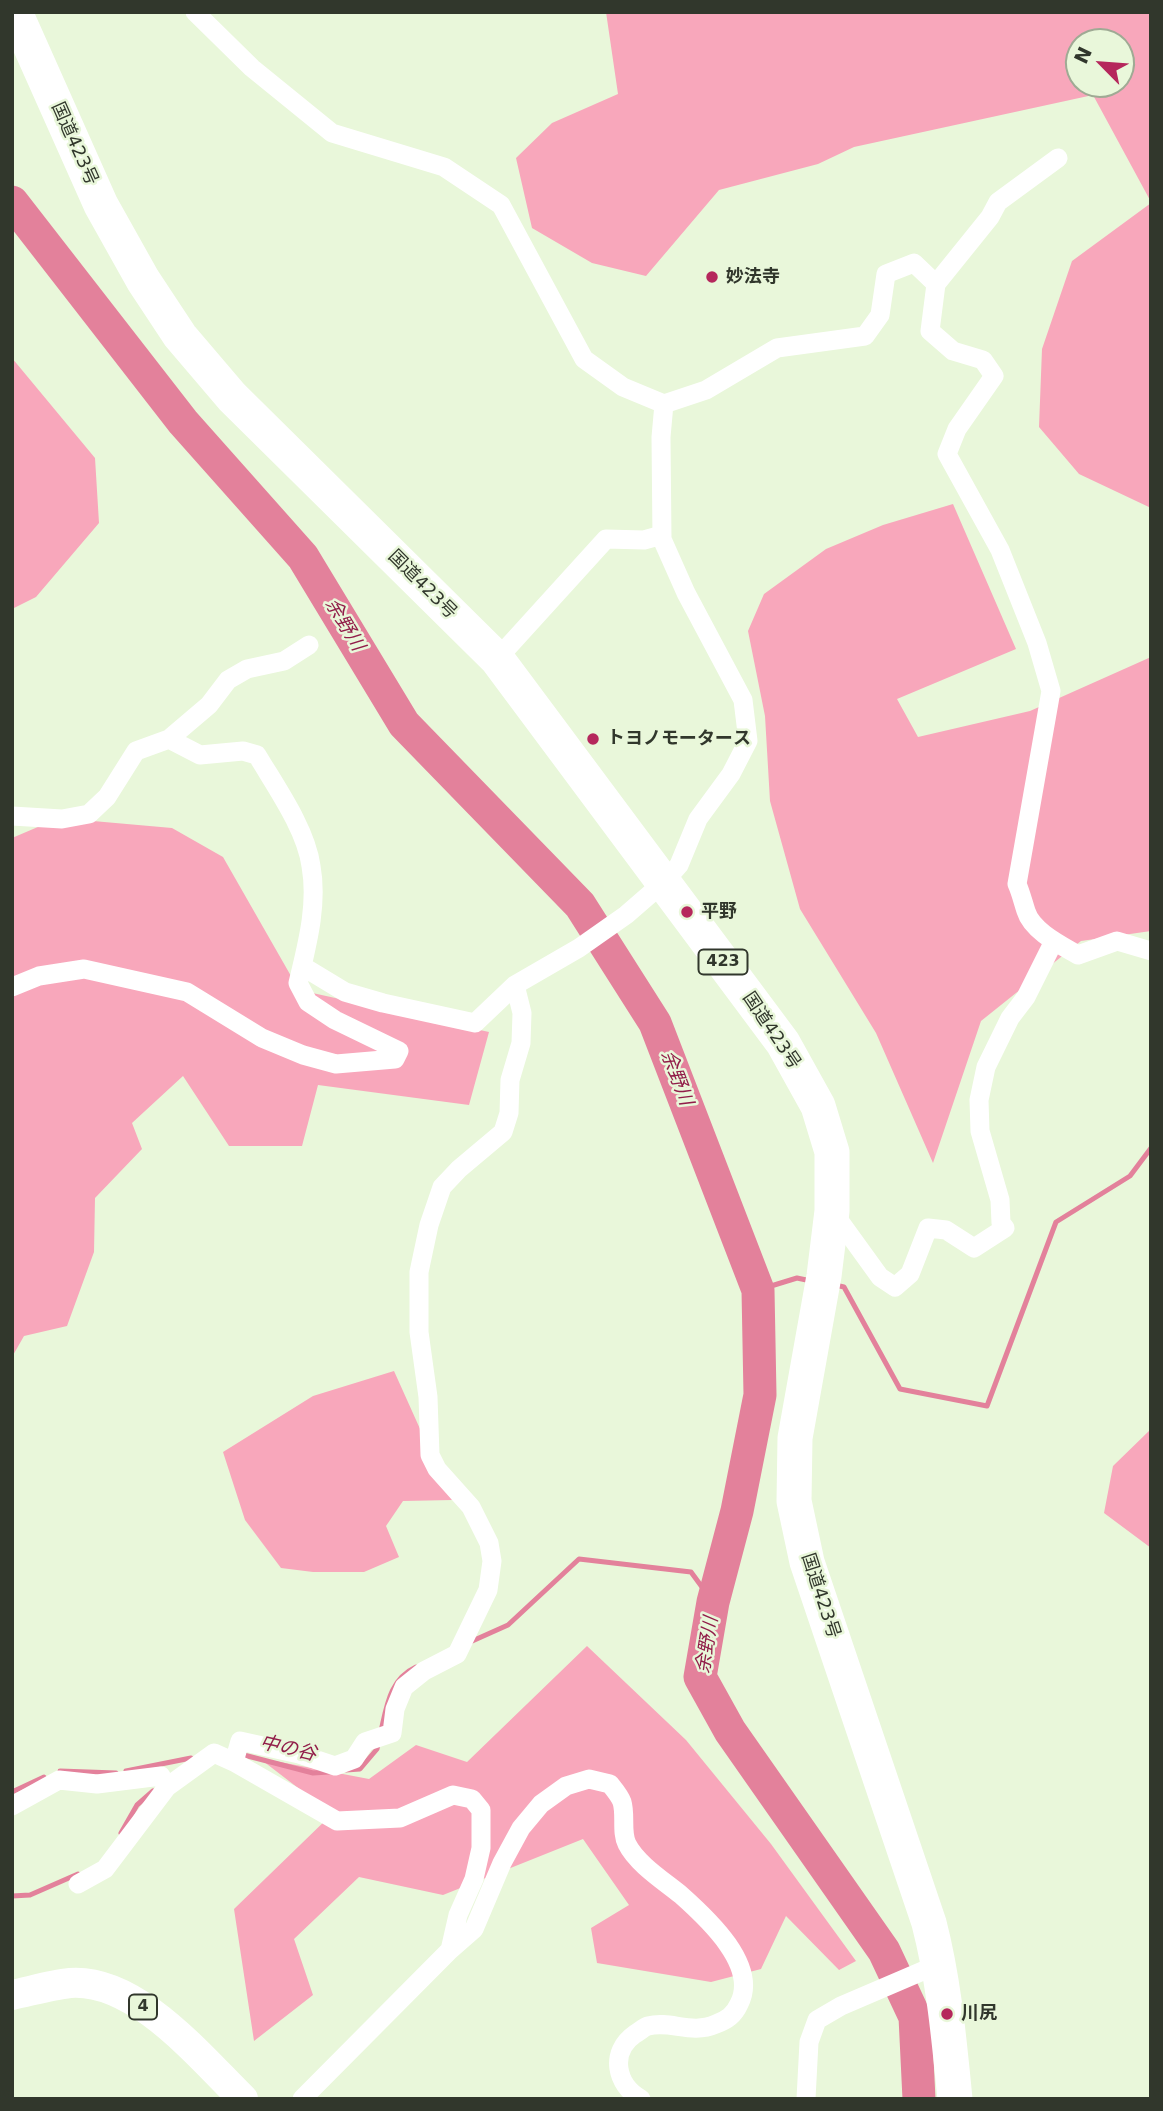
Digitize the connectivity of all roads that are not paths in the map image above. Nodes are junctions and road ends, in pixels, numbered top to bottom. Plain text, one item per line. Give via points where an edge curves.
1 (15, 12) edge
2 (195, 12) edge
3 (1058, 158) dead end
4 (936, 284) junction
5 (664, 404) junction
6 (662, 535) junction
7 (309, 645) dead end
8 (496, 659) junction
9 (169, 739) junction
10 (12, 816) edge
11 (664, 882) junction
12 (1054, 941) junction
13 (1151, 951) edge
14 (302, 966) junction
15 (515, 985) junction
16 (12, 986) edge
17 (832, 1211) junction
18 (234, 1762) junction
19 (167, 1787) junction
20 (12, 1806) edge
21 (78, 1884) dead end
22 (450, 1950) junction
23 (929, 1968) junction
24 (12, 1995) edge
25 (243, 2099) edge
26 (302, 2099) edge
27 (641, 2099) edge
28 (806, 2099) edge
29 (955, 2099) edge

1 - 8 highway, 国道423号 / 423 via 101,205 180,336 232,397
2 - 5 street via 252,68 332,133 444,167 501,205 584,359 623,387
3 - 4 street via 998,202
4 - 5 street via 914,263 886,274 880,315 865,336 777,348 706,390
4 - 12 street via 930,331 953,351 983,360 994,376 957,429 947,454 1000,550 1051,691 1017,884 1026,913
5 - 6 street
6 - 8 street via 644,540 606,539
6 - 11 street via 685,593 743,701 748,741 698,819 679,865
7 - 9 street via 284,661 247,669 228,681 209,705
8 - 11 highway, 国道423号 / 423
9 - 10 street via 136,751 107,797 89,814 62,819
9 - 14 street via 200,755 243,751 257,755 275,785 312,866 313,917
11 - 15 street via 579,948
11 - 17 highway, 国道423号 / 423 via 783,1043 818,1106 832,1152
12 - 13 street via 1078,954 1117,941
12 - 17 street via 986,1067 979,1100 980,1131 1005,1228 974,1248 946,1230 928,1228 910,1274 895,1287 880,1277
14 - 15 street via 345,992 475,1023
14 - 16 street via 298,982 309,1002 399,1051 395,1059 336,1064 303,1055 262,1038 187,992 84,969 39,976
15 - 18 street via 522,1013 521,1043 503,1132 442,1187 419,1272 419,1332 430,1455 471,1507 489,1543 488,1590 457,1654 404,1687 392,1733 365,1742 354,1759 335,1766 240,1741
17 - 23 highway, 国道423号 / 423 via 795,1438 794,1501 807,1562 929,1923
18 - 19 street via 214,1753
18 - 22 street via 337,1821 400,1818 453,1795 472,1799 481,1810 481,1848
19 - 20 street via 161,1776 97,1784 59,1780
19 - 21 street via 105,1869
22 - 26 street
22 - 27 street via 474,1929 502,1863 541,1804 566,1786 589,1779 610,1784 622,1801 627,1843 649,1870 722,1938 741,1965 745,1985 740,2004 729,2019 703,2030 648,2026 629,2039 618,2057 619,2073 628,2092
23 - 28 street via 817,2020 809,2042
23 - 29 highway, 国道423号 / 423 via 947,2014
24 - 25 main road, 4 via 71,1983 104,1987 157,2016

